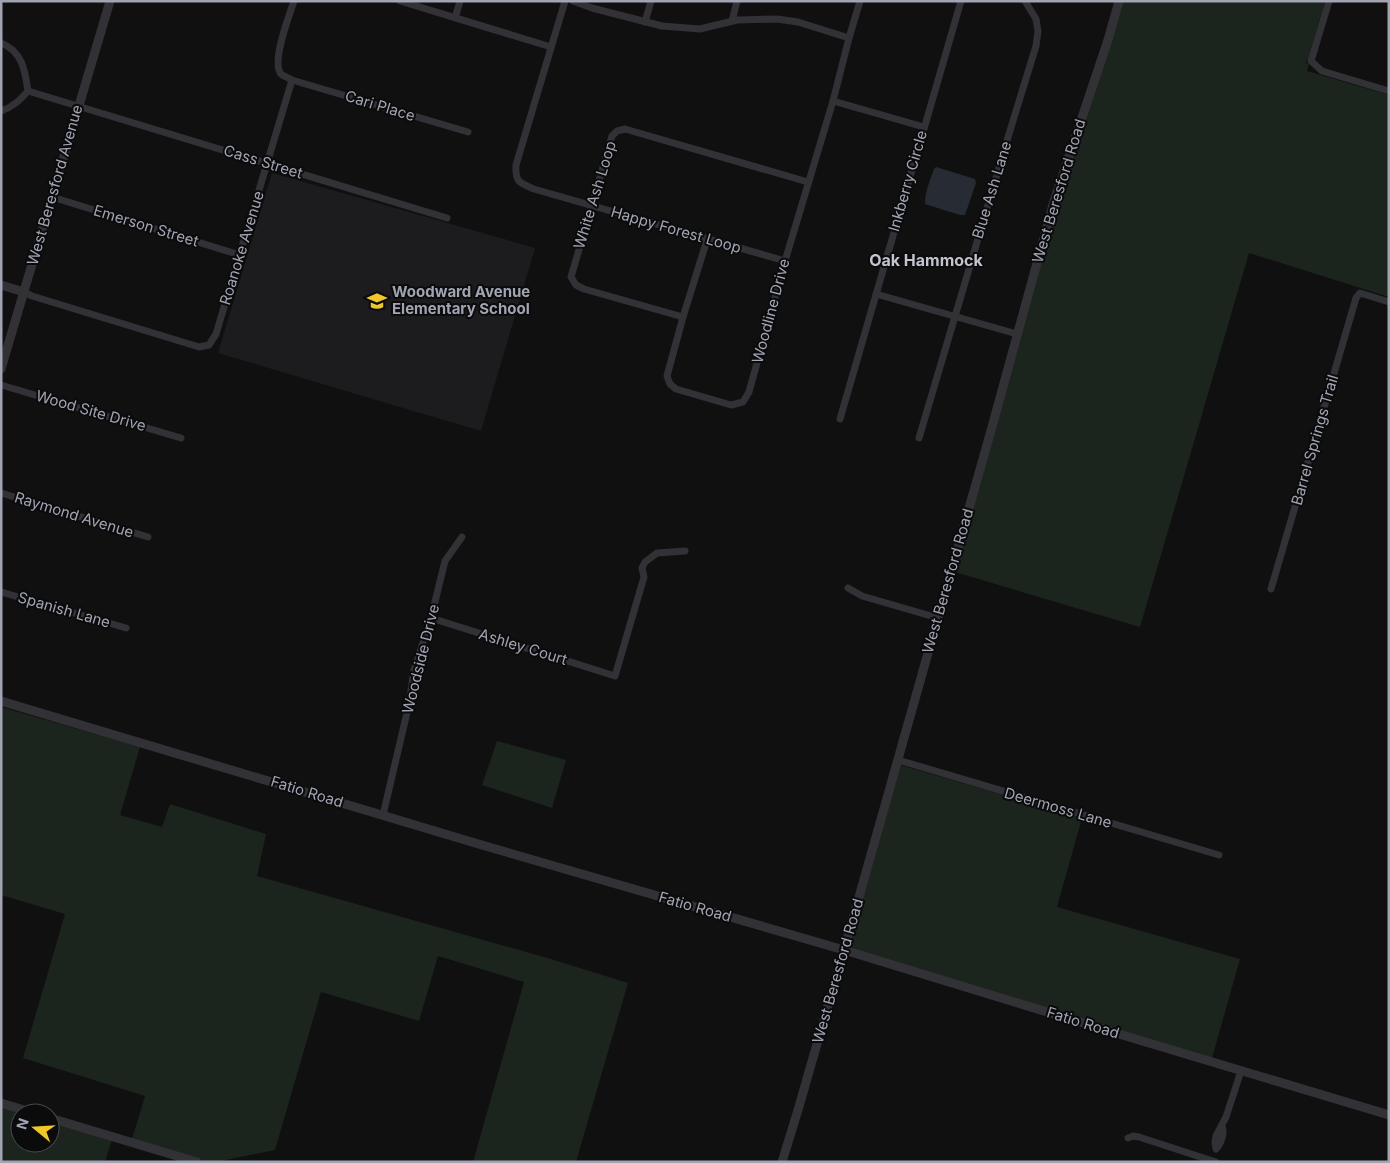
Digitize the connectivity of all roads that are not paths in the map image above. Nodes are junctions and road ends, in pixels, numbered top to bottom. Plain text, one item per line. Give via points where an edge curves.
1 (110, 1) edge
2 (294, 1) edge
3 (400, 1) edge
4 (460, 1) edge
5 (565, 1) edge
6 (573, 1) edge
7 (651, 1) edge
8 (737, 1) edge
9 (860, 1) edge
10 (962, 1) edge
11 (1025, 1) edge
12 (1119, 1) edge
13 (1329, 1) edge
14 (455, 18) junction
15 (732, 21) junction
16 (645, 22) junction
17 (849, 38) junction
18 (1, 44) edge
19 (551, 47) junction
20 (292, 80) junction
21 (28, 91) junction
22 (1389, 91) edge
23 (833, 101) junction
24 (78, 106) junction
25 (1, 111) edge
26 (924, 127) junction
27 (468, 132) dead end
28 (267, 162) junction
29 (808, 182) junction
30 (52, 197) junction
31 (592, 205) junction
32 (447, 218) dead end
33 (707, 240) junction
34 (240, 255) junction
35 (785, 261) junction
36 (1, 285) edge
37 (24, 292) junction
38 (876, 294) junction
39 (1389, 302) edge
40 (956, 317) junction
41 (683, 318) junction
42 (1017, 334) junction
43 (1, 369) edge
44 (1, 385) edge
45 (840, 419) dead end
46 (181, 438) dead end
47 (919, 438) dead end
48 (1, 493) edge
49 (148, 537) dead end
50 (462, 537) dead end
51 (686, 551) dead end
52 (848, 588) dead end
53 (1271, 589) dead end
54 (1, 592) edge
55 (431, 618) junction
56 (938, 618) junction
57 (126, 628) dead end
58 (1, 701) edge
59 (898, 760) junction
60 (383, 815) junction
61 (1219, 855) dead end
62 (844, 950) junction
63 (1241, 1071) junction
64 (1389, 1115) edge
65 (60, 1121) edge
66 (1128, 1138) dead end
67 (1215, 1161) edge
68 (197, 1162) edge
69 (782, 1162) edge

1 - 24 street, West Beresford Avenue
2 - 20 street via 278,55 278,68
3 - 14 street
4 - 14 street
5 - 19 street, Happy Forest Loop
6 - 16 street
7 - 16 street
8 - 15 street
9 - 17 street, Woodline Drive
10 - 26 street, Inkberry Circle
11 - 40 street, Blue Ash Lane via 1036,19 1036,46
12 - 42 street, West Beresford Road via 1054,201
13 - 22 street via 1311,61 1322,71
14 - 19 street
15 - 16 street via 700,29
15 - 17 street via 777,18
17 - 23 street, Woodline Drive
18 - 21 street via 13,51 24,65
19 - 31 street, Happy Forest Loop via 516,166 516,176 521,183 534,189
20 - 27 street, Cari Place
20 - 28 street, Roanoke Avenue
21 - 24 street, Cass Street
21 - 25 street via 10,108
23 - 26 street
23 - 29 street, Woodline Drive
24 - 28 street, Cass Street
24 - 30 street, West Beresford Avenue
26 - 38 street, Inkberry Circle
28 - 32 street, Cass Street
28 - 34 street, Roanoke Avenue
29 - 31 street, White Ash Loop via 625,129 616,131 612,136
29 - 35 street, Woodline Drive
30 - 34 street, Emerson Street
30 - 37 street, West Beresford Avenue
31 - 33 street, Happy Forest Loop
31 - 41 street, White Ash Loop via 571,277 576,285
33 - 35 street, Happy Forest Loop
33 - 41 street, Woodline Drive
34 - 37 street, Roanoke Avenue via 216,334 209,345 199,347
35 - 41 street, Woodline Drive via 743,402 731,405 676,389 670,384 668,370
36 - 37 street
37 - 43 street, West Beresford Avenue
38 - 40 street
38 - 45 street, Inkberry Circle
39 - 53 street, Barrel Springs Trail via 1360,293 1356,298
40 - 42 street
40 - 47 street, Blue Ash Lane
42 - 56 street, West Beresford Road
44 - 46 street, Wood Site Drive
48 - 49 street, Raymond Avenue
50 - 55 street, Woodside Drive via 445,560
51 - 55 street, Ashley Court via 657,553 645,562 642,568 644,577 616,676
52 - 56 street via 862,596
54 - 57 street, Spanish Lane
55 - 60 street, Woodside Drive via 414,670
56 - 59 street, West Beresford Road
58 - 60 street, Fatio Road
59 - 61 street, Deermoss Lane
59 - 62 street, West Beresford Road
60 - 62 street, Fatio Road
62 - 63 street, Fatio Road
62 - 69 street, West Beresford Road
63 - 64 street, Fatio Road
63 - 67 street via 1215,1142
65 - 68 street
66 - 67 street via 1139,1137

